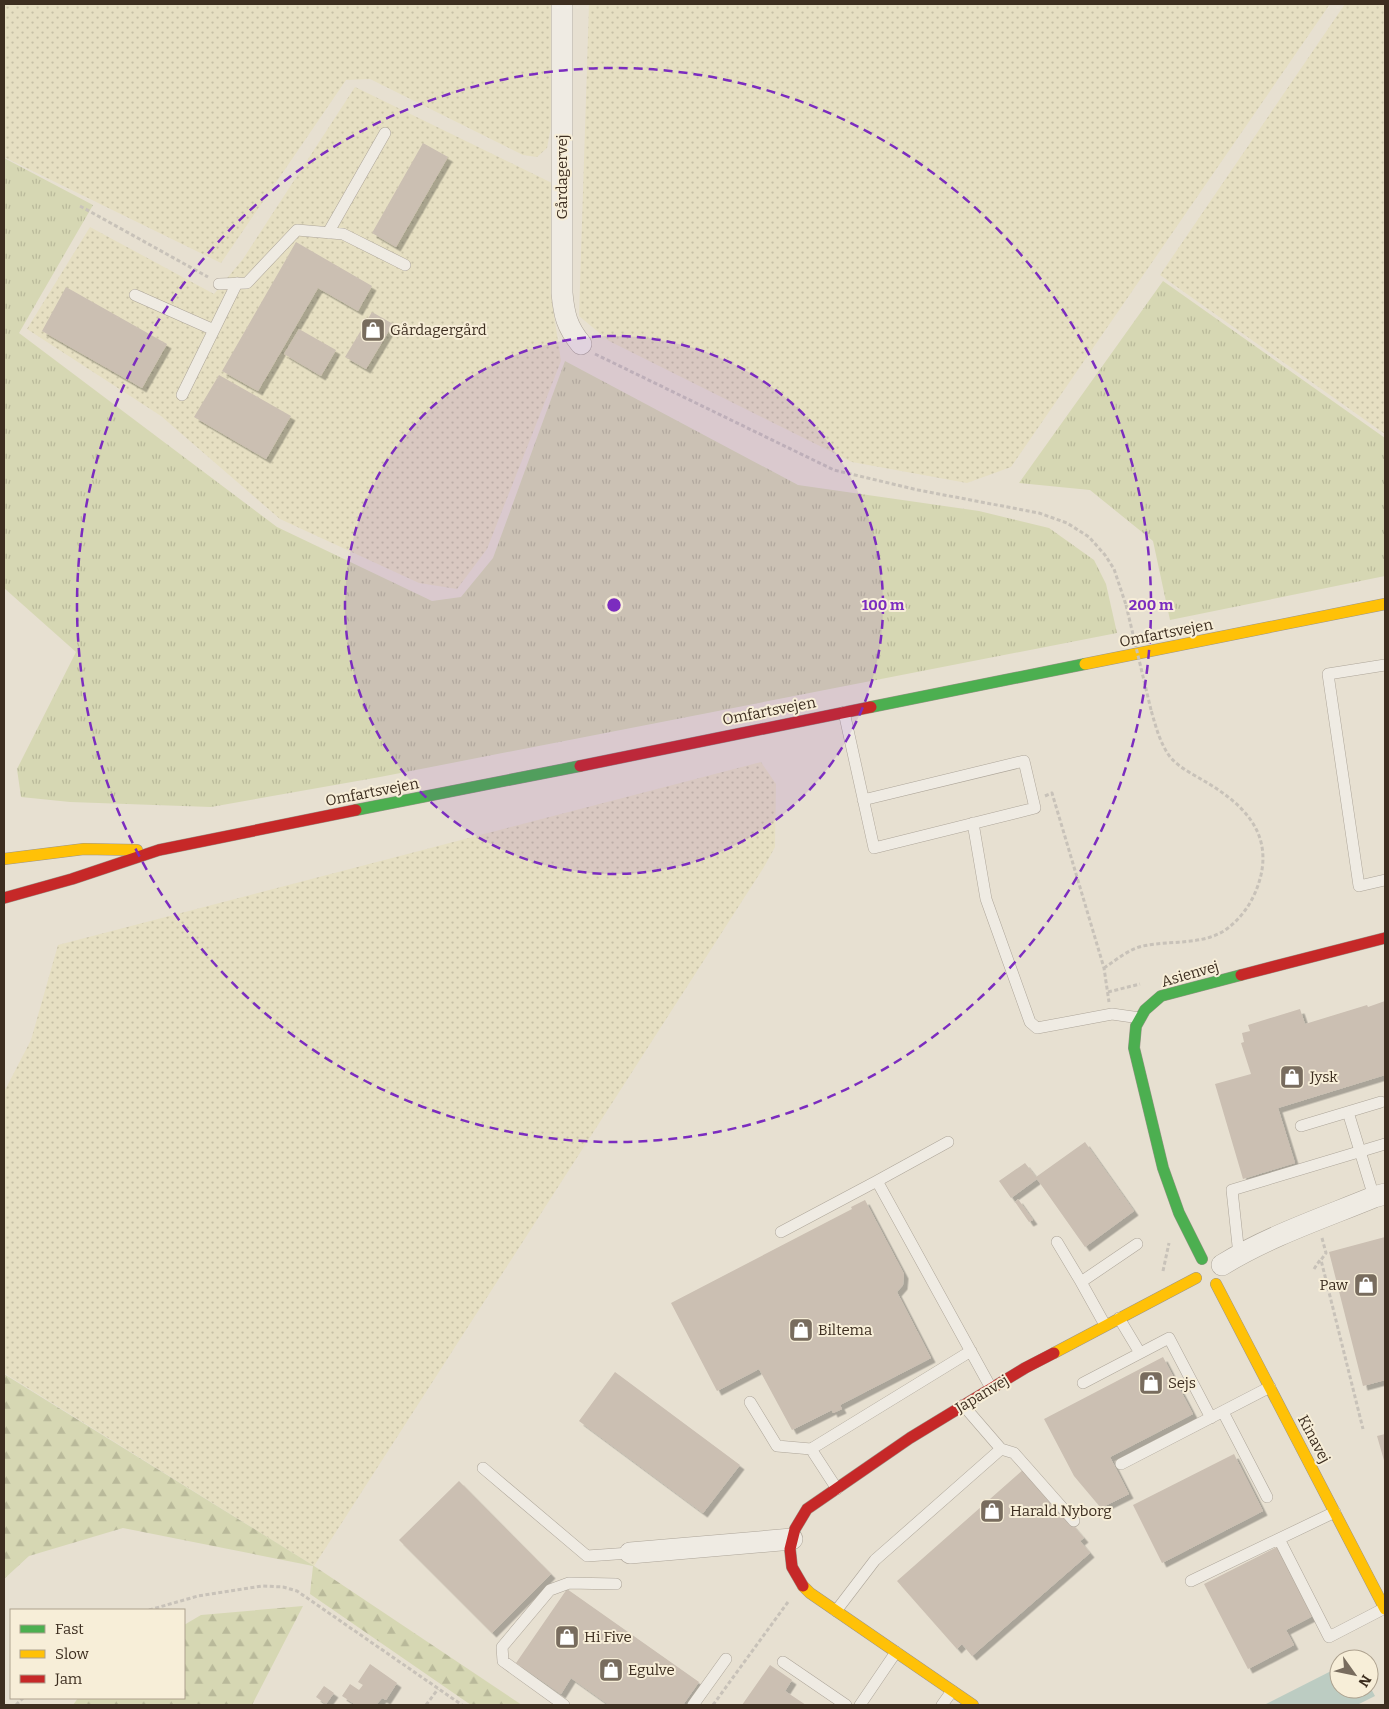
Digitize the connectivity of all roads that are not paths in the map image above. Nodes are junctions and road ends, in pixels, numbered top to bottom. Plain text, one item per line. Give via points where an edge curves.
1 (562, 4) edge
2 (385, 133) dead end
3 (328, 233) junction
4 (405, 265) dead end
5 (219, 284) road end
6 (236, 284) junction
7 (135, 295) dead end
8 (214, 330) junction
9 (581, 344) road end
10 (182, 395) dead end
11 (1385, 604) edge
12 (1385, 665) edge
13 (844, 712) junction
14 (863, 800) junction
15 (973, 823) junction
16 (159, 850) junction
17 (4, 858) edge
18 (1385, 880) edge
19 (4, 898) edge
20 (1385, 938) edge
21 (1140, 1018) junction
22 (1381, 1102) dead end
23 (1348, 1112) junction
24 (1301, 1126) dead end
25 (948, 1142) dead end
26 (1385, 1144) edge
27 (1360, 1152) junction
28 (877, 1181) junction
29 (1380, 1196) edge
30 (781, 1232) dead end
31 (1057, 1242) dead end
32 (1137, 1244) dead end
33 (1215, 1268) junction
34 (1081, 1282) junction
35 (1118, 1317) junction
36 (1104, 1325) junction
37 (970, 1351) junction
38 (1140, 1353) junction
39 (1083, 1383) dead end
40 (1270, 1387) junction
41 (991, 1388) junction
42 (750, 1402) dead end
43 (963, 1405) junction
44 (1223, 1412) junction
45 (1211, 1418) junction
46 (811, 1449) junction
47 (1001, 1449) junction
48 (1121, 1464) dead end
49 (483, 1468) dead end
50 (837, 1489) junction
51 (1267, 1497) dead end
52 (1335, 1512) junction
53 (1074, 1521) dead end
54 (792, 1539) junction
55 (1278, 1539) junction
56 (630, 1553) joint
57 (1192, 1581) dead end
58 (616, 1584) dead end
59 (1385, 1608) edge
60 (836, 1611) junction
61 (896, 1652) junction
62 (726, 1660) dead end
63 (783, 1662) dead end
64 (952, 1691) junction
65 (564, 1705) edge
66 (693, 1705) edge
67 (846, 1705) edge
68 (860, 1705) edge
69 (942, 1705) edge
70 (973, 1705) edge

1 - 9 street, Gårdagervej via 562,293 564,316 572,334
2 - 3 lane
3 - 4 lane via 342,234
3 - 6 lane via 297,230 248,283
5 - 6 lane
6 - 8 lane
7 - 8 lane
8 - 10 lane
11 - 13 street, Omfartsvejen
12 - 18 lane via 1328,674 1359,886
13 - 14 lane
13 - 16 street, Omfartsvejen
14 - 15 lane via 874,848
14 - 15 lane via 1024,761 1035,808
15 - 21 lane via 986,898 1030,1022 1037,1028 1112,1014
16 - 17 street, Omfartsvejen via 84,849
16 - 19 street, Omfartsvejen via 72,880
20 - 21 street, Asienvej via 1161,996
21 - 33 street, Asienvej via 1134,1048 1164,1168 1179,1213
22 - 23 lane
23 - 24 lane
23 - 27 lane
25 - 28 lane
26 - 27 lane
27 - 29 lane
27 - 33 lane via 1232,1190
28 - 30 lane
28 - 37 lane
29 - 33 street, Japanvej
31 - 34 lane
32 - 34 lane
33 - 35 street, Japanvej
33 - 40 street, Kinavej
34 - 36 lane
35 - 36 street, Japanvej
35 - 38 lane
36 - 41 street, Japanvej
37 - 41 lane
37 - 46 lane
38 - 39 lane
38 - 45 lane via 1169,1338
40 - 44 lane
40 - 52 street, Kinavej
41 - 43 street, Japanvej
42 - 46 lane via 777,1446
43 - 47 lane
43 - 50 street, Japanvej
44 - 45 lane
44 - 51 lane
45 - 48 lane
46 - 50 lane
47 - 53 lane via 1014,1453
47 - 60 lane via 874,1560
49 - 56 lane via 587,1556
50 - 54 street, Japanvej via 807,1509
52 - 55 lane
52 - 59 street, Kinavej
54 - 56 street
54 - 60 street, Japanvej via 792,1567 801,1584
55 - 57 lane
55 - 59 lane via 1329,1637
58 - 65 lane via 569,1583 550,1590 502,1647 504,1661
60 - 61 street, Japanvej
61 - 64 street, Japanvej
61 - 68 lane
62 - 66 lane
63 - 67 lane
64 - 69 lane
64 - 70 street, Japanvej

